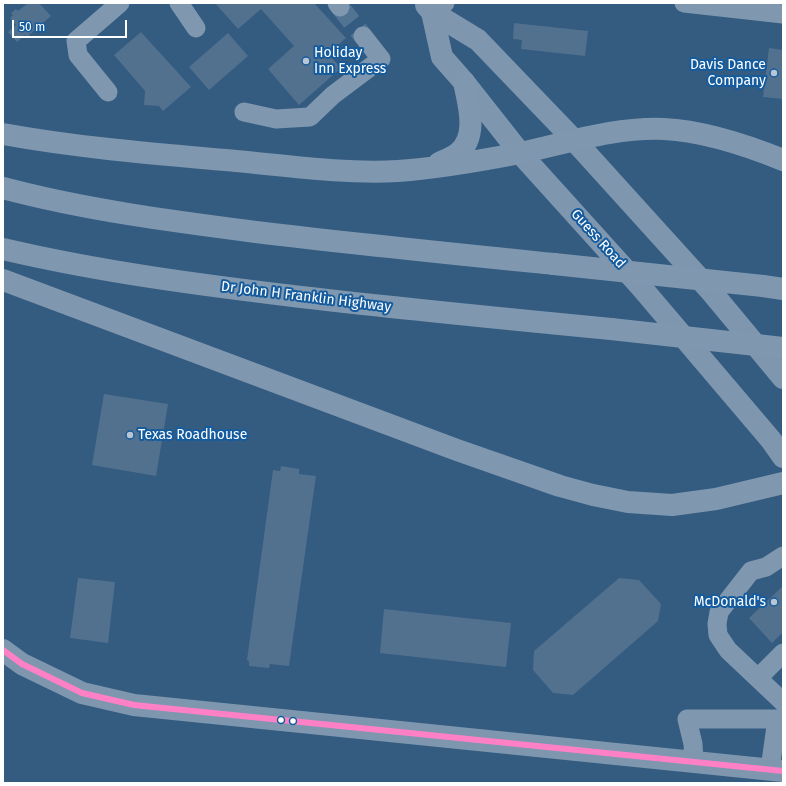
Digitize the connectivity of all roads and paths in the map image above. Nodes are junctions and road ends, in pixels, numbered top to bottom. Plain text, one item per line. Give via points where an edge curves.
1 (120, 3) edge
2 (179, 3) edge
3 (684, 3) edge
4 (434, 6) edge
5 (783, 14) edge
6 (196, 28) dead end
7 (363, 36) tunnel mouth
8 (464, 82) junction
9 (108, 92) dead end
10 (244, 112) dead end
11 (3, 134) edge
12 (574, 140) junction
13 (520, 153) junction
14 (783, 160) edge
15 (430, 168) junction
16 (3, 188) edge
17 (3, 249) edge
18 (3, 280) edge
19 (773, 288) edge
20 (783, 348) edge
21 (783, 378) edge
22 (783, 457) edge
23 (783, 483) edge
24 (783, 556) edge
25 (3, 650) edge
26 (783, 653) edge
27 (758, 678) junction
28 (782, 711) edge
29 (694, 761) junction
30 (777, 770) edge

1 - 9 street via 76,41 78,55
2 - 6 street
3 - 5 street
4 - 8 main road, Guess Road via 442,57
4 - 12 main road, Guess Road via 478,40
7 - 10 street via 381,59 310,116 276,119
8 - 13 main road, Guess Road
8 - 15 highway via 471,116 465,144 458,152
11 - 15 highway via 48,143 255,163 351,170 396,171
12 - 13 highway
12 - 14 highway via 637,130 670,130 720,139
12 - 21 main road, Guess Road via 709,289
13 - 15 highway
13 - 22 main road, Guess Road via 641,286
16 - 19 highway, bridge via 79,206 174,221
17 - 20 highway, Dr John H Franklin Highway, bridge via 101,269 230,289
18 - 23 highway via 456,450 593,495 628,502 672,505 716,499
24 - 27 street via 766,567 751,571 719,612 718,635 728,650
25 - 29 main road via 22,664 82,693 134,705
26 - 27 street
27 - 28 street
28 - 29 street via 687,719
28 - 30 street
29 - 30 main road

